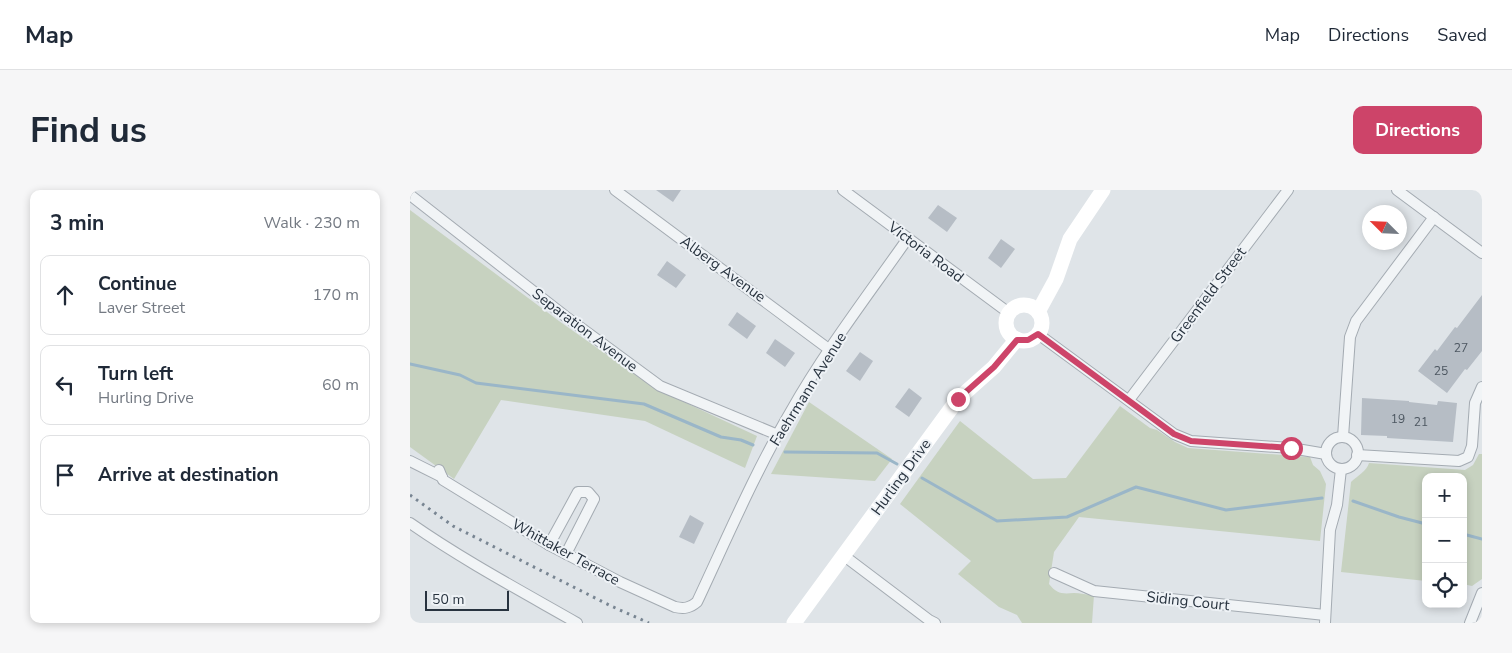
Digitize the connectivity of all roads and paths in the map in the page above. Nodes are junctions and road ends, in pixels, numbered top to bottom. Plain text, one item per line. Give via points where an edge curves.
1 (615, 190) edge
2 (843, 190) edge
3 (1288, 190) edge
4 (1397, 190) edge
5 (1100, 191) edge
6 (410, 195) edge
7 (1434, 217) junction
8 (908, 238) junction
9 (1482, 253) edge
10 (1038, 312) junction
11 (1009, 313) junction
12 (1038, 334) junction
13 (1017, 340) junction
14 (830, 350) junction
15 (1482, 387) edge
16 (1128, 400) junction
17 (778, 435) junction
18 (1343, 437) junction
19 (1326, 454) junction
20 (1358, 455) junction
21 (410, 461) edge
22 (1341, 469) junction
23 (410, 523) edge
24 (549, 545) junction
25 (566, 554) junction
26 (844, 555) junction
27 (1054, 573) dead end
28 (1482, 593) edge
29 (697, 602) joint
30 (1325, 619) edge
31 (577, 623) edge
32 (794, 623) edge
33 (935, 623) edge
34 (1470, 623) edge

1 - 14 street, Alberg Avenue
2 - 8 street, Victoria Road
3 - 16 street, Greenfield Street
4 - 7 street
5 - 10 street via 1070,239 1056,279
6 - 17 street, Separation Avenue via 660,386
7 - 9 street
7 - 18 street via 1356,321 1350,337
8 - 11 street, Victoria Road
8 - 14 street, Faehrmann Avenue
10 - 11 street via 1031,307 1019,306
10 - 12 street via 1042,324
11 - 13 street via 1008,331
12 - 13 street via 1028,340
12 - 16 street
13 - 26 street, Hurling Drive via 994,367 958,399
14 - 17 street, Faehrmann Avenue
15 - 20 street via 1475,403 1472,446 1468,457 1459,460
16 - 19 street via 1174,434 1191,441 1291,448
17 - 29 street, Faehrmann Avenue
18 - 19 street via 1329,444
18 - 20 street via 1352,441
19 - 22 street via 1329,463
20 - 22 street via 1350,466
21 - 24 street, Whittaker Terrace via 440,473 443,480
22 - 30 street via 1330,530
23 - 31 street
24 - 25 street, Whittaker Terrace
24 - 25 street via 578,492 588,492 594,499
25 - 29 street, Whittaker Terrace via 675,607 688,608
26 - 32 street, Hurling Drive
26 - 33 street
27 - 30 street, Siding Court via 1094,591
28 - 34 street

